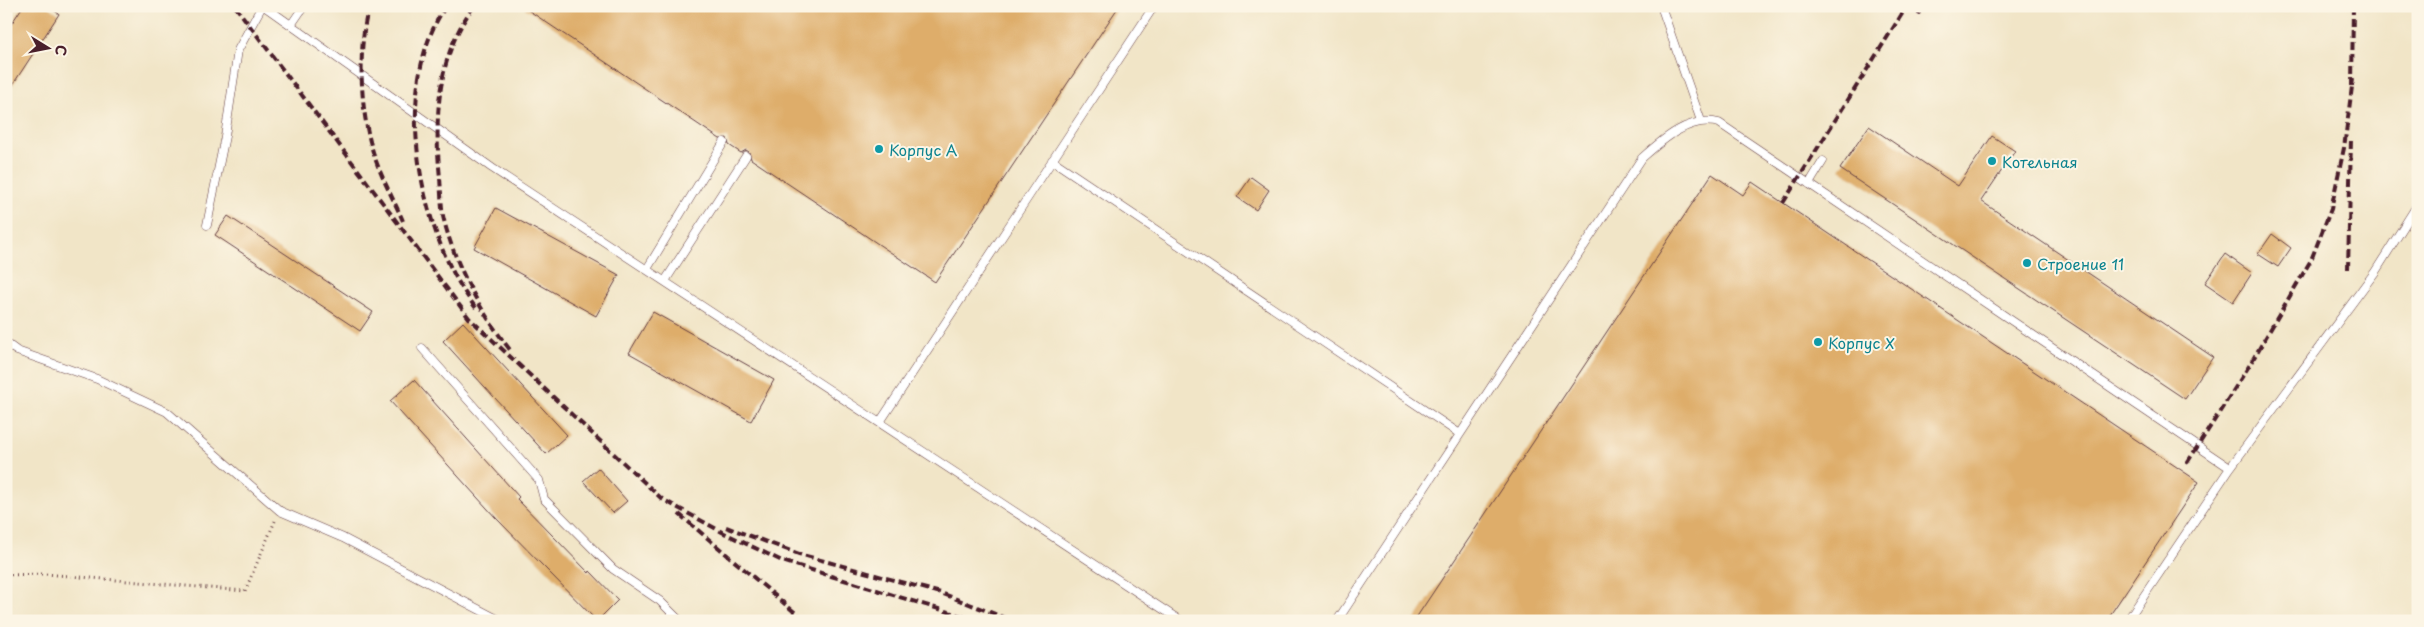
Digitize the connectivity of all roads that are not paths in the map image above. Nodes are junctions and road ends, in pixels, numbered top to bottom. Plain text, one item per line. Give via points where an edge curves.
1 (263, 6) edge
2 (304, 6) edge
3 (1154, 6) edge
4 (1661, 6) edge
5 (291, 25) junction
6 (1701, 122) junction
7 (724, 142) dead end
8 (746, 156) dead end
9 (1052, 160) junction
10 (1823, 161) dead end
11 (1809, 184) junction
12 (2418, 204) edge
13 (208, 224) dead end
14 (647, 270) junction
15 (665, 281) junction
16 (6, 343) edge
17 (422, 348) dead end
18 (880, 422) junction
19 (1460, 434) junction
20 (2230, 468) junction
21 (500, 621) edge
22 (680, 621) edge
23 (1180, 621) edge
24 (1337, 621) edge
25 (2127, 621) edge

1 - 5 lane
1 - 13 lane via 238,50
2 - 5 lane
3 - 9 lane
4 - 6 lane
5 - 14 lane via 492,168
6 - 11 lane via 1719,123
6 - 19 lane via 1661,141 1642,158
7 - 14 lane
8 - 15 lane
9 - 18 lane
9 - 19 lane
10 - 11 lane
11 - 20 lane
12 - 20 lane via 2375,272
14 - 15 lane
15 - 18 lane
16 - 21 lane via 18,351 96,379 167,412 280,511 343,538
17 - 22 lane via 539,480 544,499 613,569 660,601
18 - 23 lane
19 - 24 lane
20 - 25 lane

